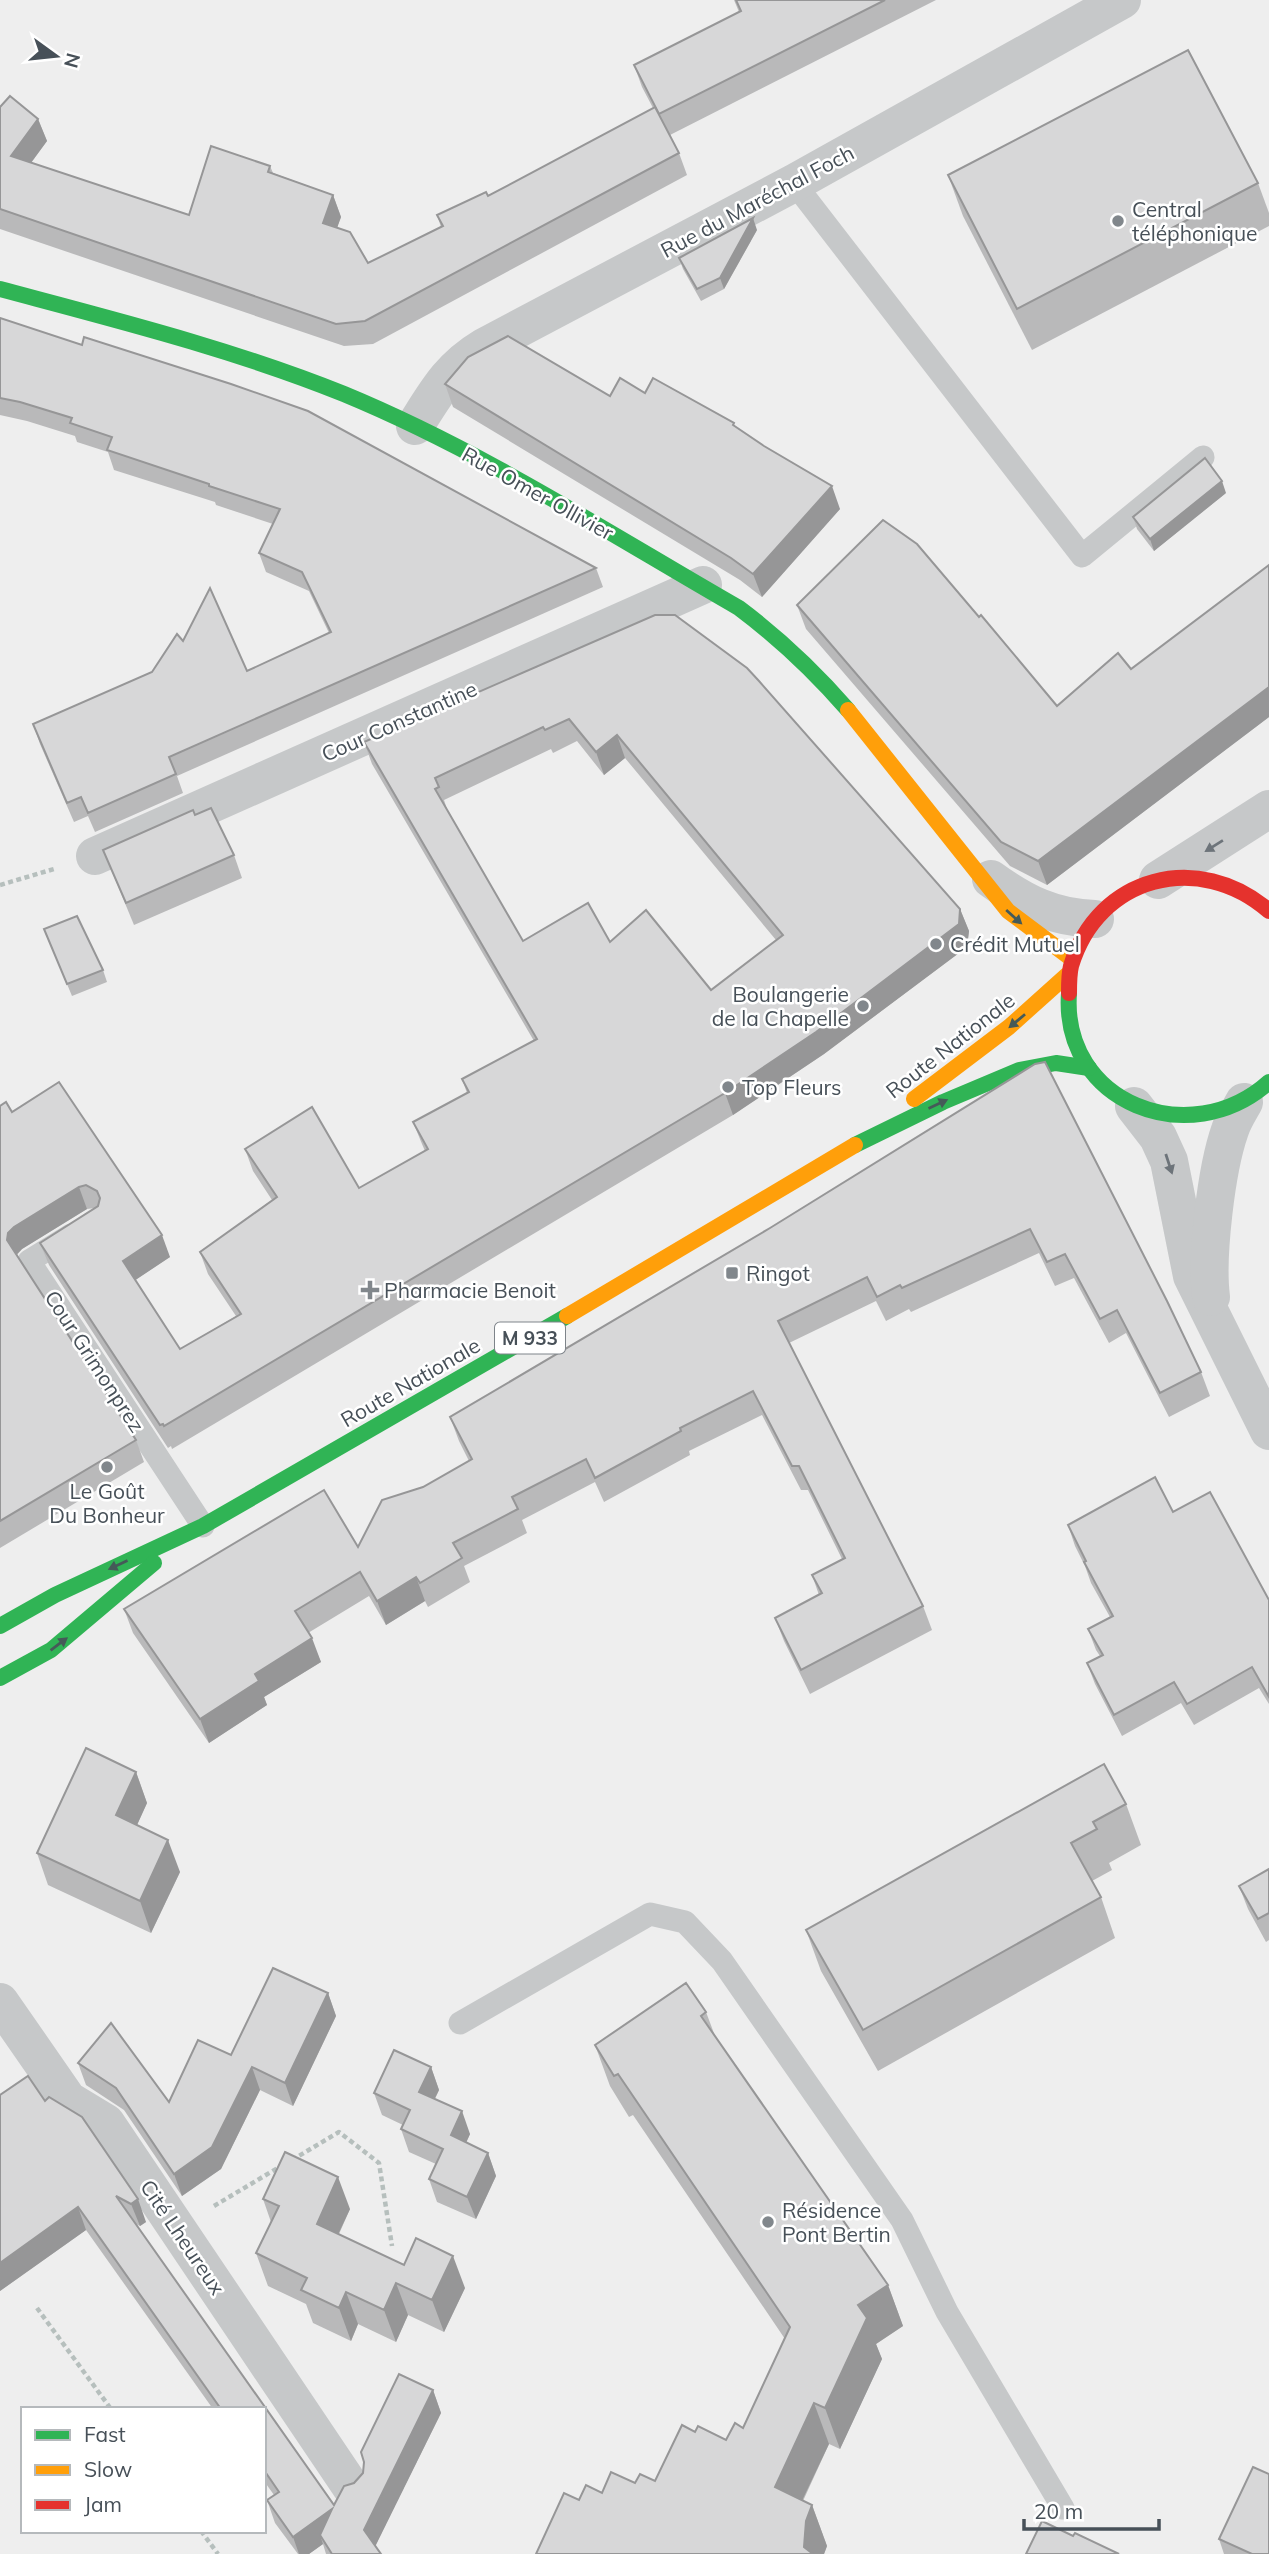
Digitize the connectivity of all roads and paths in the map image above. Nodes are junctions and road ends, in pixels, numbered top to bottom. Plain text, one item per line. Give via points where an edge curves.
1 (1122, 0) edge
2 (794, 183) junction
3 (0, 289) edge
4 (415, 426) junction
5 (1203, 457) edge
6 (703, 585) junction
7 (1269, 809) edge
8 (95, 856) joint
9 (970, 864) junction
10 (1158, 880) junction
11 (0, 885) edge
12 (1269, 911) edge
13 (1095, 919) junction
14 (1069, 967) junction
15 (1089, 1068) junction
16 (1257, 1092) edge
17 (1134, 1106) junction
18 (855, 1145) junction
19 (94, 1221) edge
20 (1214, 1320) junction
21 (1269, 1431) edge
22 (202, 1526) junction
23 (0, 1626) edge
24 (0, 1678) edge
25 (0, 2002) edge
26 (460, 2023) dead end
27 (177, 2228) junction
28 (392, 2246) dead end
29 (37, 2308) dead end
30 (110, 2407) edge
31 (351, 2487) edge
32 (1063, 2508) dead end
33 (202, 2533) edge
34 (218, 2554) edge

1 - 2 street, Rue du Maréchal Foch
2 - 4 street, Rue du Maréchal Foch via 463,359 445,378
2 - 5 lane via 1082,556
3 - 4 main road, Rue Omer Ollivier via 242,356
4 - 6 main road, Rue Omer Ollivier
6 - 8 street, Cour Constantine
6 - 9 main road, Rue Omer Ollivier via 766,628 820,678
7 -> 10 street
8 - 11 path
9 - 13 street, Rue Omer Ollivier via 1032,906
9 -> 14 main road, Rue Omer Ollivier via 1008,911
10 - 12 main road via 1199,877 1220,882 1249,895
10 - 13 main road via 1119,897
13 - 14 main road
14 - 15 main road via 1065,1000 1069,1024
14 -> 18 main road, Route Nationale / M 933 via 1009,1027
15 - 17 main road
18 -> 15 main road, Route Nationale / M 933 via 1019,1070 1056,1063
16 - 17 main road via 1213,1114 1190,1117 1156,1114
16 - 20 street via 1231,1127 1222,1160 1209,1280
17 -> 20 street via 1158,1137 1169,1161 1186,1260
18 - 22 main road, Route Nationale / M 933
19 - 22 lane, Cour Grimonprez via 29,1261
20 - 21 street
22 -> 23 main road, Route Nationale / M 933
24 -> 22 main road, Route Nationale / M 933 via 58,1645
25 - 27 street, Cité Lheureux via 68,2100 106,2123
26 - 32 lane via 650,1914 685,1922 722,1961 902,2220 947,2312
27 - 28 path via 339,2132 379,2163
27 - 31 street, Cité Lheureux
29 - 30 path
33 - 34 path

